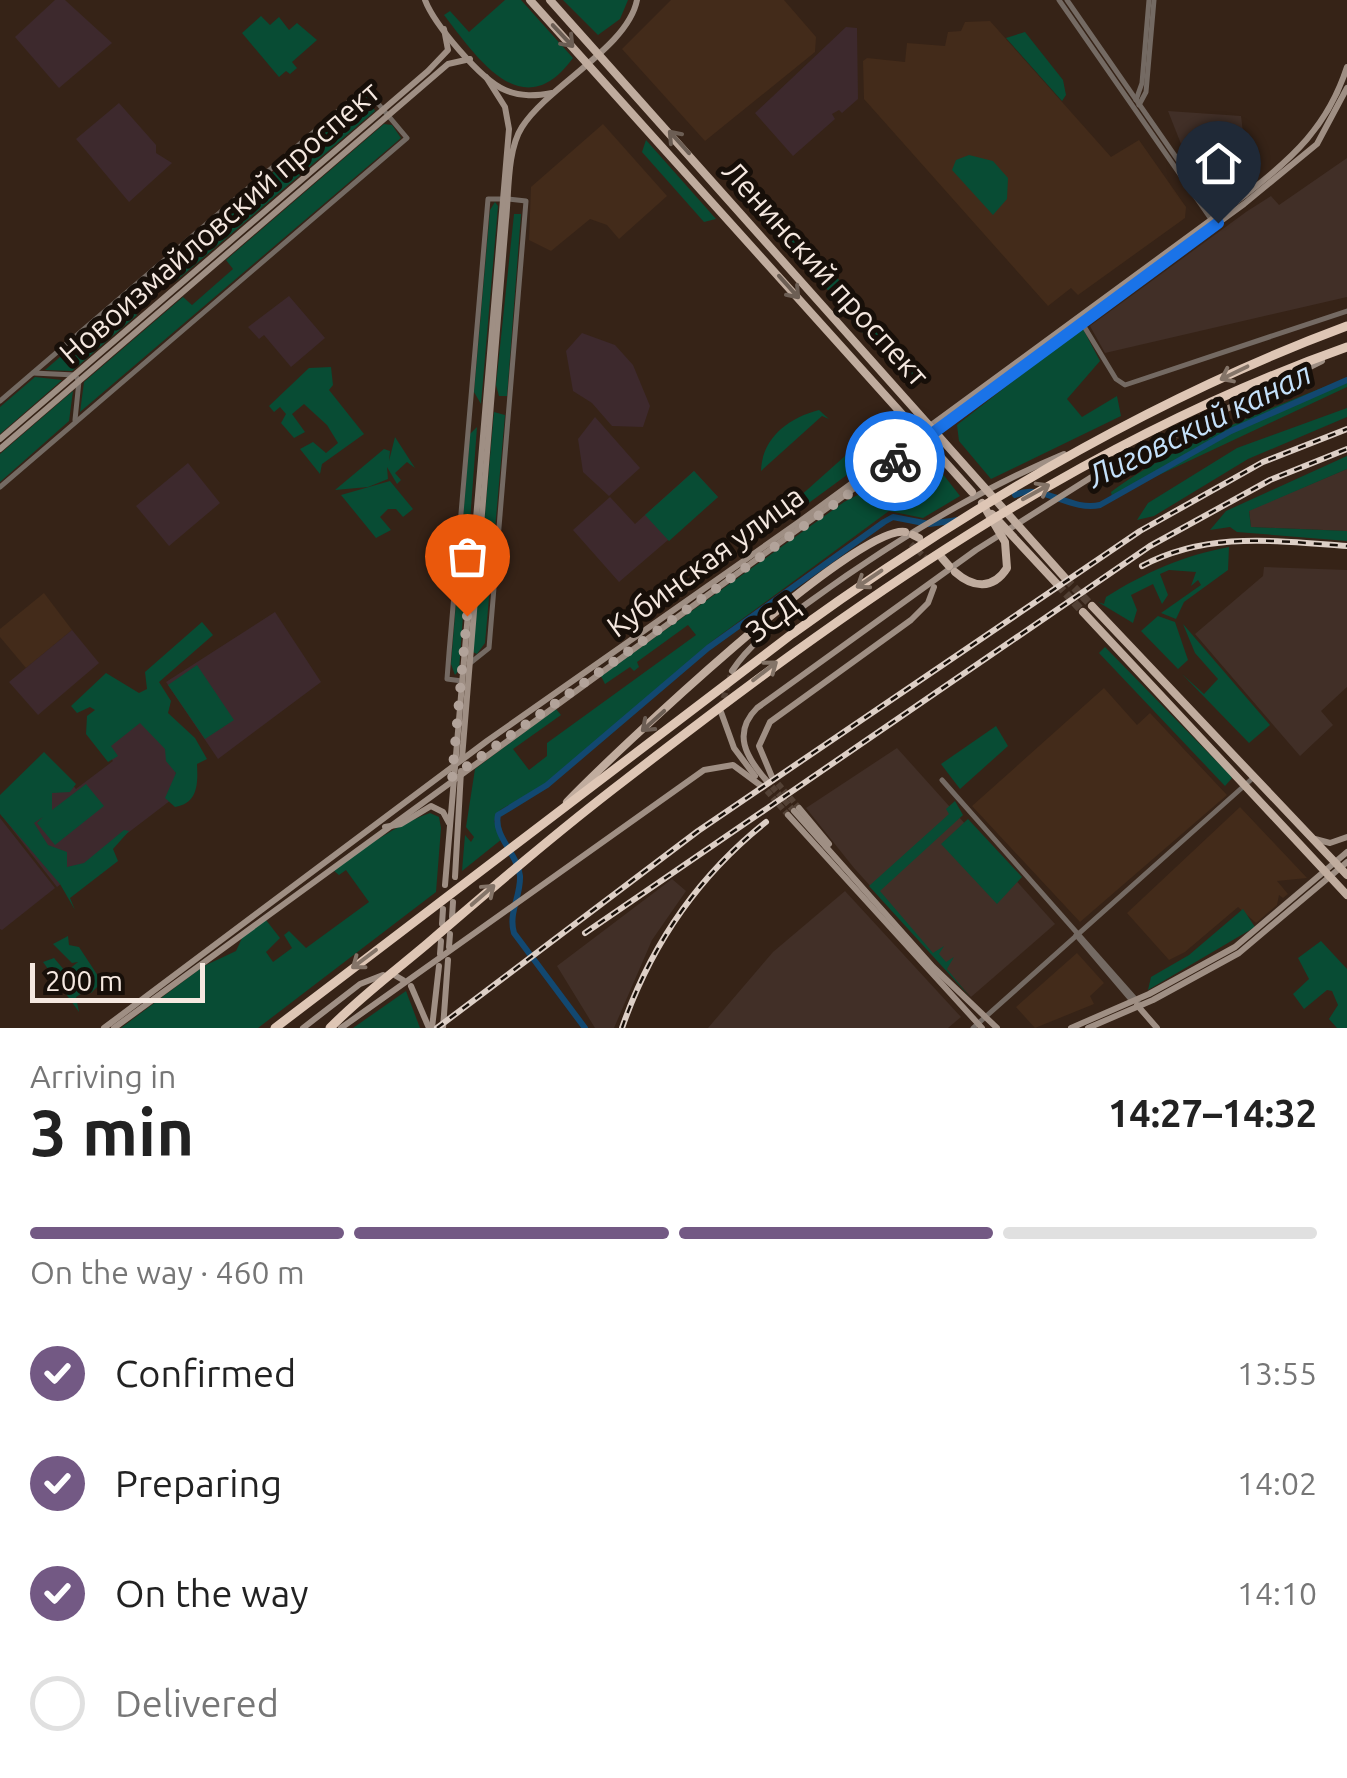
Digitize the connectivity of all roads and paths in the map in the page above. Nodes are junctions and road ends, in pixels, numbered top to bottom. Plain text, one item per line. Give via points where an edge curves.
1 (425, 0) edge
2 (530, 0) edge
3 (550, 0) edge
4 (637, 0) edge
5 (1063, 0) edge
6 (1151, 0) edge
7 (444, 29) junction
8 (598, 52) junction
9 (470, 59) junction
10 (587, 62) junction
11 (1347, 66) edge
12 (486, 77) junction
13 (1347, 88) edge
14 (554, 93) junction
15 (1136, 104) junction
16 (386, 112) junction
17 (505, 199) junction
18 (1215, 220) junction
19 (1347, 311) edge
20 (1082, 323) junction
21 (1347, 326) edge
22 (1346, 347) edge
23 (33, 373) junction
24 (77, 378) junction
25 (0, 401) edge
26 (74, 423) junction
27 (932, 427) junction
28 (922, 435) junction
29 (0, 439) edge
30 (1103, 440) junction
31 (0, 449) edge
32 (0, 487) edge
33 (972, 492) dead end
34 (911, 538) dead end
35 (894, 539) dead end
36 (862, 548) junction
37 (942, 558) tunnel mouth
38 (930, 563) tunnel mouth
39 (934, 577) dead end
40 (934, 587) dead end
41 (1092, 606) tunnel mouth
42 (1083, 612) tunnel mouth
43 (469, 664) junction
44 (732, 670) tunnel mouth
45 (462, 680) junction
46 (721, 712) tunnel mouth
47 (462, 760) junction
48 (454, 766) junction
49 (461, 771) junction
50 (452, 777) junction
51 (1254, 777) junction
52 (942, 780) dead end
53 (765, 781) junction
54 (1246, 784) junction
55 (553, 816) junction
56 (450, 822) junction
57 (384, 827) junction
58 (1347, 837) edge
59 (1314, 839) junction
60 (1347, 852) edge
61 (1343, 867) edge
62 (1329, 874) junction
63 (455, 877) dead end
64 (445, 885) dead end
65 (1347, 895) edge
66 (453, 902) dead end
67 (443, 909) dead end
68 (452, 917) dead end
69 (442, 924) dead end
70 (1077, 932) junction
71 (450, 934) dead end
72 (441, 941) dead end
73 (449, 948) dead end
74 (440, 954) dead end
75 (448, 960) dead end
76 (439, 966) dead end
77 (930, 969) junction
78 (383, 974) dead end
79 (411, 986) dead end
80 (1136, 1002) junction
81 (104, 1028) edge
82 (114, 1028) edge
83 (275, 1028) edge
84 (303, 1028) edge
85 (330, 1028) edge
86 (341, 1028) edge
87 (431, 1028) edge
88 (442, 1028) edge
89 (973, 1028) edge
90 (982, 1028) edge
91 (997, 1028) edge
92 (1071, 1028) edge
93 (1088, 1028) edge
94 (1157, 1028) edge

1 - 7 main road
2 -> 10 main road, Ленинский проспект
3 - 8 main road, Ленинский проспект
4 - 8 main road via 631,20
5 - 15 street
6 - 15 street via 1148,83
7 - 9 main road
7 - 16 main road, Новоизмайловский проспект via 446,53
8 - 10 main road
27 -> 8 main road, Ленинский проспект
9 - 12 main road
9 - 16 main road, Новоизмайловский проспект via 448,64
10 - 14 main road
10 -> 28 main road, Ленинский проспект
11 - 18 main road, Кубинская улица via 1310,141
12 - 14 main road via 516,94
12 - 17 main road via 508,118
13 - 18 main road, Кубинская улица via 1308,153
14 - 17 main road via 520,130
15 - 18 street
16 - 23 street via 365,88
16 - 24 main road, Новоизмайловский проспект
16 - 26 street via 407,138
17 - 43 main road
17 - 43 street via 526,201 489,648
17 - 45 main road
17 - 45 street via 488,199 447,679
18 - 20 main road, Кубинская улица
18 - 27 main road, Кубинская улица
19 - 20 street via 1125,385
20 - 27 main road, Кубинская улица
21 -> 30 highway, ЗСД via 1240,370
22 - 53 main road via 1090,478 976,550 757,708 742,731
85 -> 22 highway, ЗСД via 560,830 885,585 1089,463
23 - 24 street
23 - 25 street
24 - 26 street
24 - 29 main road, Новоизмайловский проспект
24 - 31 main road, Новоизмайловский проспект
26 - 32 street
27 - 28 main road, Кубинская улица
27 - 37 main road, Ленинский проспект via 1062,582 982,503 1005,542 1007,568 1000,578 967,582
28 - 33 main road, Ленинский проспект
28 - 47 main road, Кубинская улица
28 - 49 main road, Кубинская улица
30 - 44 main road via 970,497 772,629
30 -> 55 highway, ЗСД via 970,514 831,605
34 - 36 main road via 884,534
35 - 36 main road
36 -> 55 main road via 724,656
38 - 39 main road
40 - 53 main road via 910,620 770,722 760,746
41 - 51 main road
42 - 54 main road
43 - 47 main road
45 - 48 main road
46 - 53 main road via 734,748
47 - 48 main road, Кубинская улица
47 - 49 main road
48 - 50 main road
48 - 81 main road, Кубинская улица
49 - 50 main road, Кубинская улица
49 - 63 main road
50 - 56 main road
50 - 57 main road, Кубинская улица
51 - 54 street
51 - 59 main road
52 - 70 street
53 - 86 main road via 733,765 704,770
54 - 62 main road
54 - 70 street
55 -> 83 highway, ЗСД
56 - 57 main road via 432,806
56 - 64 main road
57 - 82 main road, Кубинская улица
58 - 59 main road
59 - 61 main road
60 - 61 main road
61 - 62 main road
62 - 65 main road
62 - 80 main road via 1235,947
66 - 68 main road
67 - 69 main road
70 - 80 street
70 - 89 street
71 - 73 main road
72 - 74 main road
75 - 88 main road
76 - 87 main road
77 - 77 main road via 857,881 794,811
77 - 90 main road
77 - 91 main road
78 - 84 main road
79 - 87 main road
80 - 92 main road
80 - 93 main road
80 - 94 main road

